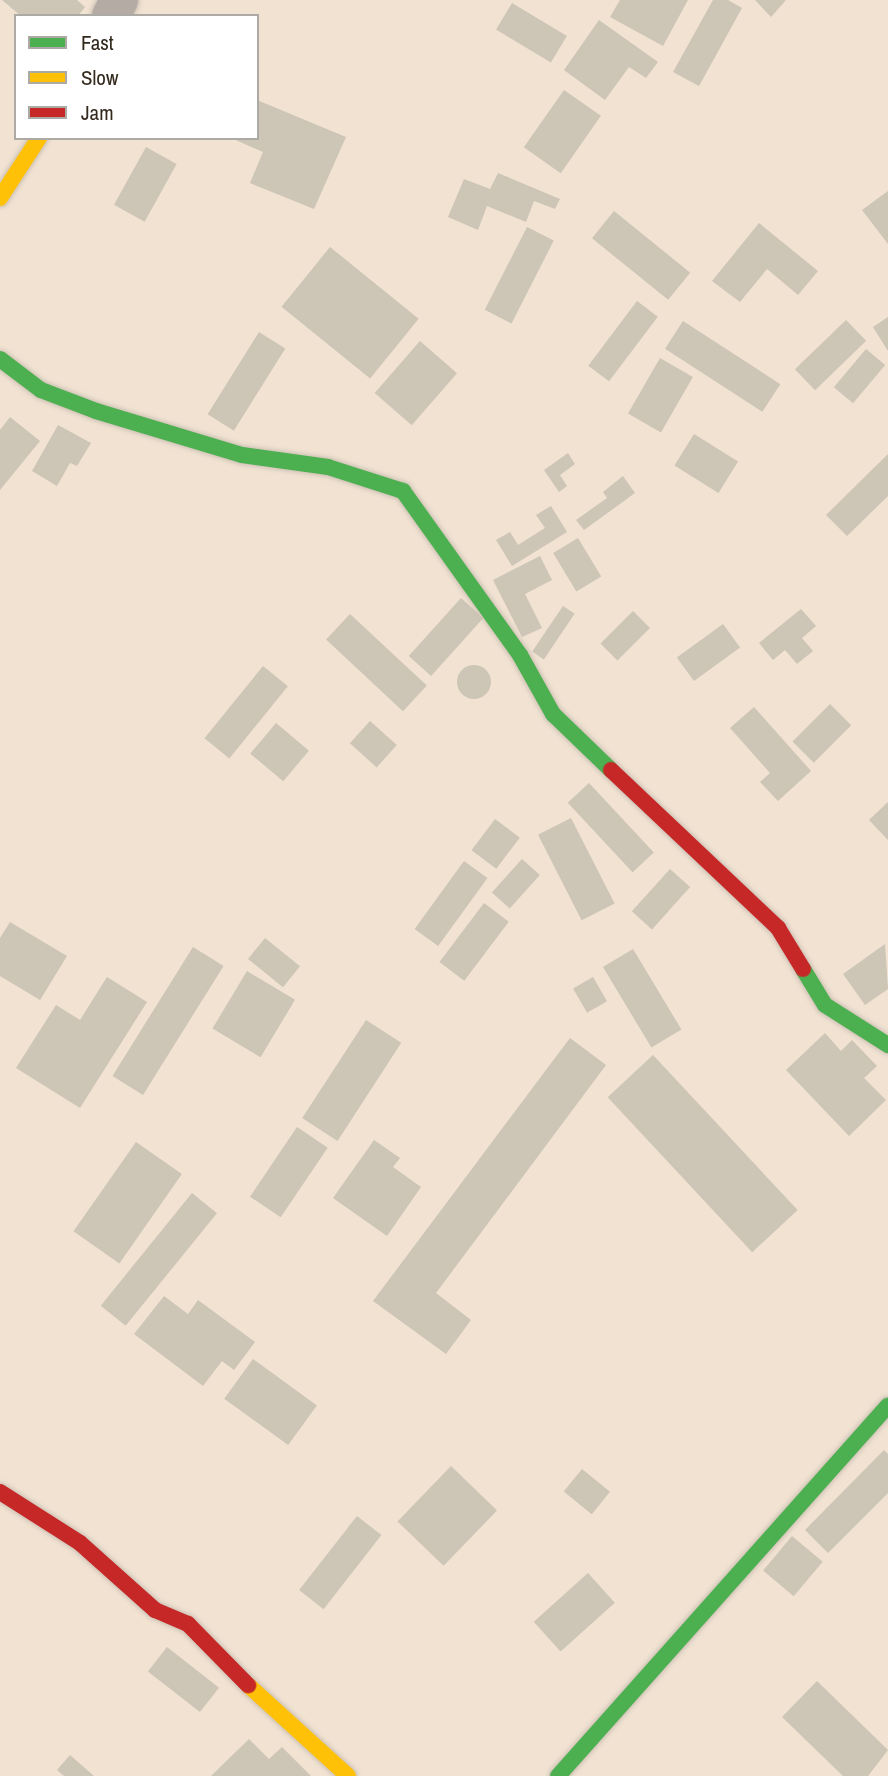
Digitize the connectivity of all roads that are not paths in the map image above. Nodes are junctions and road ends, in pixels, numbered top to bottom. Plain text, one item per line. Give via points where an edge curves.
1 (38, 140) edge
2 (0, 198) edge
3 (0, 359) edge
4 (888, 1045) edge
5 (888, 1406) edge
6 (0, 1492) edge
7 (348, 1776) edge
8 (558, 1776) edge

1 - 2 street
3 - 4 street via 41,390 96,411 243,455 328,467 403,491 520,656 553,714 778,928 825,1005
5 - 8 street
6 - 7 street via 80,1543 155,1610 188,1624 213,1653

